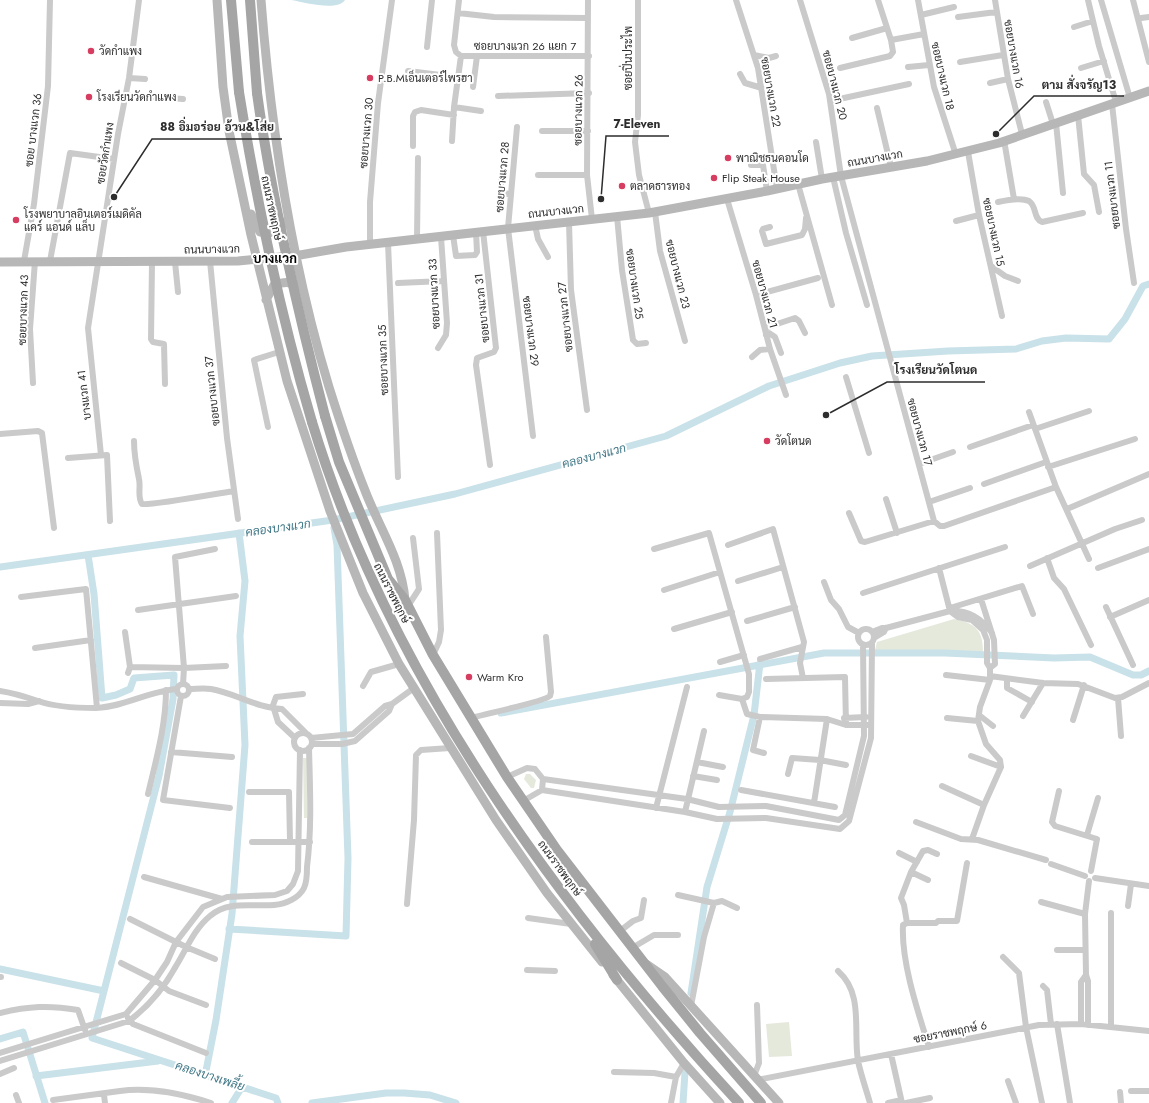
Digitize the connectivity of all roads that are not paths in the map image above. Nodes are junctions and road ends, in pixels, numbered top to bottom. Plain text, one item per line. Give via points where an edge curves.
1 (50, 0) edge
2 (139, 0) edge
3 (217, 0) edge
4 (231, 0) edge
5 (250, 0) edge
6 (261, 0) edge
7 (392, 0) edge
8 (432, 0) edge
9 (459, 0) edge
10 (588, 0) edge
11 (638, 0) edge
12 (736, 0) edge
13 (800, 0) edge
14 (878, 0) edge
15 (918, 0) edge
16 (994, 0) edge
17 (1088, 0) edge
18 (1101, 0) edge
19 (1133, 0) edge
20 (954, 7) dead end
21 (996, 12) junction
22 (458, 13) junction
23 (921, 15) junction
24 (958, 17) dead end
25 (1149, 17) edge
26 (588, 18) junction
27 (1141, 18) dead end
28 (1093, 21) junction
29 (1074, 27) dead end
30 (887, 28) junction
31 (924, 34) junction
32 (852, 38) dead end
33 (891, 40) junction
34 (427, 47) dead end
35 (1003, 54) junction
36 (754, 55) junction
37 (461, 56) junction
38 (477, 56) junction
39 (589, 56) junction
40 (776, 56) dead end
41 (1104, 61) junction
42 (960, 62) dead end
43 (1149, 62) edge
44 (929, 65) junction
45 (908, 67) dead end
46 (840, 68) dead end
47 (1081, 68) dead end
48 (408, 71) dead end
49 (740, 74) dead end
50 (458, 77) junction
51 (129, 78) junction
52 (145, 79) dead end
53 (1008, 79) junction
54 (990, 83) dead end
55 (909, 84) dead end
56 (472, 87) dead end
57 (762, 88) junction
58 (1149, 91) edge
59 (589, 93) junction
60 (126, 95) junction
61 (498, 96) dead end
62 (1130, 98) junction
63 (183, 99) dead end
64 (830, 101) junction
65 (1046, 102) dead end
66 (1114, 103) junction
67 (454, 107) junction
68 (877, 108) dead end
69 (481, 111) dead end
70 (454, 115) junction
71 (1078, 115) junction
72 (1054, 123) junction
73 (517, 127) dead end
74 (542, 131) dead end
75 (588, 131) junction
76 (1022, 134) junction
77 (452, 140) dead end
78 (1004, 140) junction
79 (816, 142) dead end
80 (413, 146) dead end
81 (968, 152) junction
82 (956, 155) junction
83 (418, 158) dead end
84 (114, 159) junction
85 (751, 165) dead end
86 (891, 167) junction
87 (538, 175) dead end
88 (587, 175) junction
89 (837, 177) junction
90 (501, 178) dead end
91 (822, 179) junction
92 (798, 184) junction
93 (284, 187) junction
94 (777, 189) junction
95 (767, 191) junction
96 (243, 193) junction
97 (1063, 193) dead end
98 (510, 195) junction
99 (727, 199) junction
100 (1014, 200) junction
101 (998, 202) dead end
102 (652, 212) junction
103 (806, 212) junction
104 (1099, 212) dead end
105 (1082, 213) dead end
106 (979, 215) junction
107 (617, 216) junction
108 (592, 219) junction
109 (956, 221) dead end
110 (569, 222) junction
111 (535, 225) junction
112 (770, 227) dead end
113 (508, 228) junction
114 (480, 232) junction
115 (453, 235) junction
116 (441, 237) junction
117 (417, 239) junction
118 (388, 243) junction
119 (370, 245) junction
120 (296, 255) junction
121 (548, 257) dead end
122 (257, 259) junction
123 (24, 261) junction
124 (35, 261) junction
125 (50, 261) junction
126 (210, 261) junction
127 (0, 262) edge
128 (98, 262) junction
129 (152, 262) junction
130 (175, 262) junction
131 (991, 266) junction
132 (818, 278) dead end
133 (444, 281) junction
134 (1018, 281) dead end
135 (398, 283) dead end
136 (1134, 283) dead end
137 (304, 290) junction
138 (178, 292) dead end
139 (756, 295) junction
140 (266, 300) junction
141 (832, 305) dead end
142 (867, 305) dead end
143 (1002, 316) dead end
144 (765, 331) junction
145 (804, 333) dead end
146 (685, 341) dead end
147 (646, 343) dead end
148 (438, 348) dead end
149 (770, 349) junction
150 (279, 352) junction
151 (781, 353) dead end
152 (752, 357) dead end
153 (846, 377) dead end
154 (33, 383) dead end
155 (165, 384) dead end
156 (786, 395) dead end
157 (587, 410) dead end
158 (1089, 411) dead end
159 (1029, 412) dead end
160 (268, 427) dead end
161 (1034, 427) junction
162 (0, 434) edge
163 (533, 436) dead end
164 (1135, 439) dead end
165 (134, 441) dead end
166 (970, 447) dead end
167 (953, 452) dead end
168 (869, 453) dead end
169 (101, 455) junction
170 (68, 458) dead end
171 (919, 464) junction
172 (490, 465) dead end
173 (1047, 465) junction
174 (1149, 474) edge
175 (398, 477) dead end
176 (984, 484) dead end
177 (1056, 487) junction
178 (970, 488) dead end
179 (234, 491) junction
180 (886, 499) dead end
181 (928, 502) junction
182 (1067, 508) junction
183 (849, 513) dead end
184 (238, 519) dead end
185 (1142, 520) dead end
186 (110, 521) dead end
187 (934, 521) junction
188 (54, 528) dead end
189 (437, 533) dead end
190 (897, 533) junction
191 (413, 538) dead end
192 (1082, 544) junction
193 (728, 545) dead end
194 (1005, 547) dead end
195 (215, 549) dead end
196 (654, 549) dead end
197 (1149, 549) edge
198 (1047, 558) junction
199 (1089, 558) dead end
200 (1030, 566) dead end
201 (783, 567) junction
202 (939, 568) junction
203 (1098, 568) dead end
204 (720, 572) junction
205 (738, 581) dead end
206 (824, 582) dead end
207 (664, 590) dead end
208 (863, 593) dead end
209 (236, 596) dead end
210 (21, 597) dead end
211 (981, 599) junction
212 (1149, 600) edge
213 (407, 603) junction
214 (178, 605) junction
215 (795, 607) junction
216 (1106, 607) dead end
217 (138, 610) dead end
218 (950, 610) junction
219 (732, 612) junction
220 (1033, 614) dead end
221 (1110, 617) junction
222 (747, 621) dead end
223 (674, 629) dead end
224 (125, 632) dead end
225 (859, 633) junction
226 (992, 633) junction
227 (546, 637) dead end
228 (873, 638) junction
229 (91, 640) junction
230 (863, 645) junction
231 (1091, 645) dead end
232 (35, 648) dead end
233 (801, 650) junction
234 (744, 654) junction
235 (433, 656) junction
236 (760, 659) dead end
237 (720, 662) dead end
238 (399, 664) junction
239 (991, 665) junction
240 (1133, 665) dead end
241 (226, 666) dead end
242 (184, 668) junction
243 (946, 675) dead end
244 (803, 678) junction
245 (990, 678) junction
246 (766, 679) dead end
247 (1007, 679) junction
248 (1043, 683) junction
249 (183, 684) junction
250 (1147, 684) edge
251 (1084, 685) junction
252 (363, 686) dead end
253 (687, 687) dead end
254 (414, 688) junction
255 (177, 689) junction
256 (189, 689) junction
257 (166, 690) junction
258 (3, 691) edge
259 (303, 694) dead end
260 (719, 695) dead end
261 (181, 696) junction
262 (1118, 698) junction
263 (742, 699) junction
264 (39, 701) junction
265 (1032, 702) junction
266 (2, 703) edge
267 (392, 704) junction
268 (97, 708) junction
269 (273, 708) junction
270 (1023, 716) dead end
271 (760, 717) junction
272 (846, 717) junction
273 (864, 717) junction
274 (872, 717) junction
275 (471, 718) junction
276 (947, 718) dead end
277 (978, 718) junction
278 (827, 719) junction
279 (1073, 720) dead end
280 (837, 721) junction
281 (846, 725) junction
282 (864, 725) junction
283 (872, 725) junction
284 (993, 726) dead end
285 (704, 731) dead end
286 (1121, 736) dead end
287 (295, 738) junction
288 (310, 741) junction
289 (450, 748) junction
290 (300, 750) junction
291 (171, 752) junction
292 (764, 753) dead end
293 (971, 756) dead end
294 (232, 757) dead end
295 (820, 760) junction
296 (697, 762) junction
297 (846, 765) dead end
298 (723, 767) dead end
299 (1001, 767) junction
300 (788, 774) dead end
301 (693, 776) junction
302 (507, 777) junction
303 (543, 779) junction
304 (717, 780) dead end
305 (942, 786) dead end
306 (542, 790) junction
307 (741, 790) dead end
308 (1059, 791) dead end
309 (249, 792) dead end
310 (148, 794) dead end
311 (659, 796) junction
312 (1098, 798) dead end
313 (687, 800) junction
314 (523, 801) junction
315 (814, 803) junction
316 (984, 805) junction
317 (835, 807) dead end
318 (230, 808) dead end
319 (656, 808) junction
320 (684, 812) junction
321 (916, 822) dead end
322 (1087, 835) junction
323 (972, 839) junction
324 (290, 841) junction
325 (252, 842) dead end
326 (300, 842) junction
327 (310, 842) junction
328 (899, 853) dead end
329 (937, 854) dead end
330 (917, 862) junction
331 (967, 863) dead end
332 (1091, 871) junction
333 (911, 872) junction
334 (1085, 876) junction
335 (144, 877) dead end
336 (928, 880) dead end
337 (1092, 880) junction
338 (1131, 884) junction
339 (1149, 886) edge
340 (678, 895) dead end
341 (224, 898) junction
342 (644, 900) dead end
343 (1041, 902) dead end
344 (714, 903) junction
345 (407, 904) dead end
346 (1128, 906) dead end
347 (228, 907) junction
348 (736, 908) dead end
349 (575, 909) junction
350 (1111, 912) dead end
351 (1085, 914) junction
352 (528, 918) dead end
353 (130, 919) dead end
354 (907, 923) junction
355 (571, 924) junction
356 (620, 931) junction
357 (678, 935) dead end
358 (176, 942) junction
359 (186, 947) junction
360 (632, 948) junction
361 (1057, 950) dead end
362 (1085, 950) junction
363 (1003, 957) dead end
364 (215, 959) dead end
365 (643, 962) junction
366 (121, 964) dead end
367 (527, 970) dead end
368 (555, 971) dead end
369 (838, 971) dead end
370 (156, 980) junction
371 (617, 980) junction
372 (1043, 986) dead end
373 (164, 987) junction
374 (206, 1004) dead end
375 (757, 1005) dead end
376 (691, 1006) junction
377 (0, 1013) edge
378 (126, 1014) junction
379 (129, 1021) junction
380 (1054, 1024) junction
381 (1085, 1024) junction
382 (86, 1026) junction
383 (1026, 1027) junction
384 (1111, 1027) junction
385 (1149, 1031) edge
386 (88, 1034) junction
387 (929, 1047) junction
388 (0, 1053) edge
389 (206, 1053) dead end
390 (891, 1054) junction
391 (0, 1061) edge
392 (858, 1061) junction
393 (684, 1063) junction
394 (14, 1068) dead end
395 (614, 1072) dead end
396 (0, 1074) edge
397 (676, 1077) junction
398 (755, 1078) junction
399 (1008, 1081) dead end
400 (1131, 1091) dead end
401 (1149, 1091) edge
402 (1120, 1092) dead end
403 (16, 1095) dead end
404 (104, 1095) junction
405 (930, 1098) dead end
406 (53, 1100) dead end
407 (900, 1102) edge
408 (19, 1103) edge
409 (105, 1103) edge
410 (211, 1103) edge
411 (671, 1103) edge
412 (720, 1103) edge
413 (739, 1103) edge
414 (762, 1103) edge
415 (779, 1103) edge
416 (870, 1103) edge
417 (888, 1103) edge
418 (906, 1103) edge
419 (1016, 1103) edge
420 (1042, 1103) edge
421 (1070, 1103) edge
422 (1121, 1103) edge

1 - 123 street, ซอย บางแวก 36 via 47,94 34,204
2 - 51 street, ซอยวัดกำแพง
3 - 96 main road via 223,87 229,131
4 - 349 main road, ถนนราชพฤกษ์, bridge via 240,92 255,187 291,349 330,478 357,548 403,640 454,731 518,832
5 - 213 main road, ถนนราชพฤกษ์, bridge via 257,93 270,178 290,279 325,416 339,462 370,540 388,579
6 - 93 main road, ถนนราชพฤกษ์
7 - 119 street, ซอยบางแวก 30 via 378,103 370,202
8 - 34 street
9 - 22 street, ซอยบางแวก 26 แยก 7
10 - 26 street, ซอยบางแวก 26
11 - 102 street, ซอยปิ่นประไพ via 636,160
12 - 36 street, ซอยบางแวก 22
13 - 64 street, ซอยบางแวก 20
14 - 30 street
15 - 23 street, ซอยบางแวก 18
16 - 21 street, ซอยบางแวก 16
17 - 28 street, ซอยบางแวก 11
18 - 62 street
19 - 43 street
20 - 23 street
21 - 24 street
21 - 35 street, ซอยบางแวก 16
22 - 26 street via 494,17
22 - 37 street, ซอยบางแวก 26 แยก 7 via 454,49
23 - 31 street, ซอยบางแวก 18
25 - 27 street
26 - 39 street, ซอยบางแวก 26
28 - 29 street
28 - 41 street, ซอยบางแวก 11
30 - 32 street
30 - 33 street
31 - 33 street
31 - 44 street, ซอยบางแวก 18
33 - 46 street via 893,52 890,56
35 - 42 street
35 - 53 street, ซอยบางแวก 16
36 - 40 street via 769,58
36 - 57 street, ซอยบางแวก 22
37 - 38 street, ซอยบางแวก 26 แยก 7
37 - 50 street, ซอยบางแวก 26 แยก 7
38 - 39 street, ซอยบางแวก 26 แยก 7
38 - 56 street
39 - 59 street, ซอยบางแวก 26
41 - 47 street
41 - 66 street, ซอยบางแวก 11
44 - 45 street
44 - 82 street, ซอยบางแวก 18 via 942,117
48 - 50 street
49 - 57 street via 745,83
50 - 67 street, ซอยบางแวก 26 แยก 7
51 - 52 street
51 - 60 street, ซอยวัดกำแพง
53 - 54 street
53 - 76 street, ซอยบางแวก 16
55 - 64 street
57 - 94 street, ซอยบางแวก 22
58 - 62 main road, ถนนบางแวก
59 - 61 street
59 - 75 street, ซอยบางแวก 26
60 - 63 street
60 - 84 street, ซอยวัดกำแพง
62 - 66 main road, ถนนบางแวก
64 - 89 street, ซอยบางแวก 20
65 - 72 street
66 - 71 main road, ถนนบางแวก
66 - 136 street, ซอยบางแวก 11
67 - 69 street
67 - 70 street, ซอยบางแวก 26 แยก 7
68 - 86 street
70 - 77 street, ซอยบางแวก 26 แยก 7
70 - 80 street via 421,110 415,112
71 - 72 main road, ถนนบางแวก
71 - 104 street via 1084,174 1094,185
72 - 76 main road, ถนนบางแวก
72 - 97 street
73 - 98 street, ซอยบางแวก 28
74 - 75 street
75 - 88 street, ซอยบางแวก 26
76 - 78 main road, ถนนบางแวก
78 - 81 main road, ถนนบางแวก
78 - 100 street
79 - 91 street
81 - 82 main road, ถนนบางแวก
81 - 106 street, ซอยบางแวก 15
82 - 86 main road, ถนนบางแวก
83 - 117 street
84 - 125 street via 70,153
84 - 128 street, ซอยวัดกำแพง
85 - 95 street via 763,165
86 - 89 main road, ถนนบางแวก
87 - 88 street
88 - 108 street, ซอยบางแวก 26
89 - 91 main road, ถนนบางแวก
89 - 142 street via 846,233
89 - 171 street, ซอยบางแวก 17
90 - 98 street via 501,191
91 - 92 main road, ถนนบางแวก
92 - 94 main road, ถนนบางแวก
92 - 103 street
93 - 96 main road via 284,219 282,228 276,232 260,232
93 - 120 main road, ถนนราชพฤกษ์
94 - 95 main road, ถนนบางแวก
95 - 99 main road, ถนนบางแวก
96 - 122 main road
98 - 113 street, ซอยบางแวก 28
99 - 102 main road, ถนนบางแวก
99 - 139 street, ซอยบางแวก 21
100 - 101 street
100 - 105 street via 1030,201 1042,222
102 - 107 main road, ถนนบางแวก
102 - 146 street, ซอยบางแวก 23
103 - 112 street via 805,230 799,237 766,244 762,231
103 - 141 street
106 - 109 street
106 - 131 street, ซอยบางแวก 15
107 - 108 main road, ถนนบางแวก
107 - 147 street, ซอยบางแวก 25 via 633,340 636,344
108 - 110 main road, ถนนบางแวก
110 - 111 main road, ถนนบางแวก
110 - 157 street, ซอยบางแวก 27 via 571,290
111 - 113 main road, ถนนบางแวก
111 - 121 street via 538,239
113 - 114 main road, ถนนบางแวก
113 - 163 street, ซอยบางแวก 29
114 - 115 main road, ถนนบางแวก
114 - 115 street via 475,256 456,256
114 - 172 street, ซอยบางแวก 31 via 496,348 494,352 477,358 476,365
115 - 116 main road, ถนนบางแวก
116 - 117 main road, ถนนบางแวก
116 - 133 street, ซอยบางแวก 33
117 - 118 main road, ถนนบางแวก
118 - 119 main road, ถนนบางแวก
118 - 175 street, ซอยบางแวก 35
119 - 120 main road, ถนนบางแวก
120 - 122 main road, ถนนบางแวก
120 - 137 main road, ถนนราชพฤกษ์
122 - 126 main road, ถนนบางแวก
122 - 140 main road
123 - 124 main road, ถนนบางแวก
123 - 127 main road, ถนนบางแวก
124 - 125 main road, ถนนบางแวก
124 - 154 street, ซอยบางแวก 43 via 30,329
125 - 128 main road, ถนนบางแวก
126 - 130 main road, ถนนบางแวก
126 - 179 street, ซอยบางแวก 37
128 - 129 main road, ถนนบางแวก
128 - 169 street, บางแวก 41 via 87,335
129 - 130 main road, ถนนบางแวก
129 - 155 street via 151,339 153,342 164,344
130 - 138 street
131 - 134 street
131 - 143 street, ซอยบางแวก 15
132 - 139 street
133 - 135 street
133 - 148 street, ซอยบางแวก 33 via 447,330
137 - 140 main road via 292,282 280,283 271,288
137 - 213 main road, ถนนราชพฤกษ์ via 329,386 366,494 402,576
139 - 144 street, ซอยบางแวก 21
140 - 150 main road
144 - 145 street via 795,318
144 - 149 street, ซอยบางแวก 21
144 - 151 street via 775,337
149 - 152 street via 760,350
149 - 156 street, ซอยบางแวก 21
150 - 160 street via 254,360
150 - 238 main road via 330,511 363,593
153 - 168 street
158 - 161 street
159 - 161 street
161 - 166 street
161 - 173 street
162 - 188 street via 38,431 42,433
164 - 173 street
165 - 179 street via 142,504 147,506 164,501
167 - 171 street
169 - 170 street
169 - 186 street, บางแวก 41 via 107,455
171 - 181 street, ซอยบางแวก 17
173 - 176 street
173 - 177 street
174 - 182 street
177 - 182 street
177 - 187 street via 944,526
178 - 181 street
179 - 184 street, ซอยบางแวก 37
180 - 190 street
181 - 187 street, ซอยบางแวก 17
182 - 192 street
183 - 190 street via 861,541
185 - 192 street
187 - 190 street
189 - 235 street via 441,630
191 - 213 street via 419,589
192 - 198 street
192 - 199 street
193 - 201 street via 773,529
194 - 202 street
195 - 214 street via 175,557
196 - 204 street via 709,533
197 - 203 street
198 - 200 street
198 - 231 street via 1054,578 1064,589
201 - 205 street
201 - 215 street
202 - 208 street
202 - 218 street
204 - 207 street
204 - 219 street
206 - 225 street via 831,600 848,627
209 - 214 street
210 - 229 street via 86,589
211 - 218 street
211 - 220 street via 1022,586
211 - 226 street
212 - 221 street
213 - 235 main road, ถนนราชพฤกษ์
214 - 217 street
214 - 242 street
215 - 222 street
215 - 233 street via 804,642
216 - 221 street
218 - 226 street via 973,614 984,622
218 - 228 street via 882,628
218 - 239 street via 958,616 972,620 983,630
219 - 223 street
219 - 234 street
221 - 240 street
224 - 242 street via 129,670
225 - 228 street via 865,629
225 - 230 street via 858,639
226 - 239 street via 994,640
227 - 275 street via 550,696 540,701
228 - 230 street
228 - 274 street
229 - 232 street
229 - 268 street
230 - 273 street
233 - 236 street
233 - 244 street
234 - 237 street
234 - 263 street via 749,674 749,692 747,697
235 - 275 main road, ถนนราชพฤกษ์
238 - 252 street via 371,672
238 - 254 main road
239 - 245 street
241 - 242 street
242 - 249 street
243 - 245 street
244 - 246 street
244 - 272 street via 845,677
245 - 247 street
245 - 277 street
247 - 248 street
247 - 265 street via 1007,688
248 - 251 street
248 - 265 street
249 - 255 street
249 - 256 street
250 - 262 street
251 - 262 street
251 - 279 street
253 - 311 street
254 - 267 street
254 - 289 main road
255 - 257 street
255 - 261 street
256 - 261 street via 187,694
256 - 269 street via 210,689
257 - 268 street via 122,704
257 - 310 street via 159,745
258 - 264 street via 29,696
258 - 266 street
259 - 269 street via 276,697
260 - 263 street
261 - 291 street
262 - 286 street
263 - 271 street via 747,714
264 - 266 street via 28,704
264 - 268 street via 72,707
265 - 270 street
267 - 288 street via 385,706 353,734
267 - 288 street via 390,711 355,741 342,744
269 - 287 street via 278,722
269 - 288 street via 282,709
271 - 278 street
271 - 292 street via 753,750
272 - 273 street
272 - 280 street
272 - 281 street
273 - 274 street
273 - 282 street
274 - 283 street
275 - 302 main road, ถนนราชพฤกษ์
276 - 277 street
277 - 284 street
277 - 299 street via 986,744 1000,760
278 - 280 street
278 - 295 street
280 - 281 street
281 - 282 street
282 - 283 street
282 - 313 street via 864,736 845,815 838,820 766,806 719,807
283 - 320 street via 872,738 849,821 840,829 766,818 717,819
285 - 296 street
287 - 288 street via 301,733
287 - 290 street via 295,746
288 - 290 street via 305,751
288 - 327 street
289 - 345 street via 421,750 416,755
289 - 355 main road via 496,820
290 - 326 street
291 - 294 street
291 - 318 street via 163,800
293 - 299 street
295 - 297 street
295 - 300 street via 792,758
295 - 315 street
296 - 298 street
296 - 301 street
299 - 316 street
301 - 304 street
301 - 313 street
302 - 303 street via 527,768 534,769
302 - 314 main road, ถนนราชพฤกษ์
303 - 306 street
303 - 311 street
305 - 316 street
306 - 314 street
306 - 319 street
307 - 315 street
308 - 322 street via 1053,824
309 - 324 street via 289,792
311 - 313 street
311 - 319 street
312 - 322 street
313 - 320 street
314 - 356 main road, ถนนราชพฤกษ์
315 - 317 street
316 - 323 street
319 - 320 street
321 - 323 street via 961,838
322 - 332 street via 1097,842
323 - 334 street
324 - 325 street
324 - 326 street
326 - 327 street
326 - 341 street via 298,871 293,884 287,890 276,895
327 - 347 street via 305,886 300,894 289,902 275,905 247,904
328 - 330 street
329 - 330 street via 928,850 923,851
330 - 333 street
331 - 354 street via 957,921
332 - 334 street
332 - 337 street via 1094,874
333 - 336 street
333 - 354 street via 901,898
334 - 337 street via 1086,880
335 - 341 street
337 - 338 street
337 - 351 street
338 - 339 street
338 - 346 street
340 - 344 street
341 - 347 street
341 - 358 street via 203,907
342 - 356 street via 641,918
343 - 351 street
344 - 348 street via 722,901
344 - 376 street via 704,937
347 - 359 street via 210,916
349 - 371 main road
349 - 413 main road, ถนนราชพฤกษ์ via 626,975
350 - 384 street
351 - 362 street
352 - 355 street
353 - 358 street
354 - 387 street via 903,927 905,950
355 - 371 main road
356 - 360 main road, ถนนราชพฤกษ์
357 - 360 street via 654,935
358 - 359 street
358 - 370 street
359 - 364 street
359 - 373 street
360 - 365 main road, ถนนราชพฤกษ์
361 - 362 street
362 - 381 street via 1088,981
363 - 383 street via 1019,973
365 - 376 main road, ถนนราชพฤกษ์ via 665,977
365 - 414 main road, ถนนราชพฤกษ์
366 - 370 street
367 - 368 street
369 - 392 street via 848,980 854,994
370 - 373 street
370 - 378 street
371 - 393 main road
372 - 380 street via 1047,990
373 - 374 street
373 - 379 street
375 - 398 street via 759,1063
376 - 398 main road, ถนนราชพฤกษ์
377 - 382 street via 30,1006 53,1006 78,1010
378 - 379 street
378 - 382 street
379 - 386 street
379 - 389 street via 145,1030
380 - 381 street, ซอยราชพฤกษ์ 6
380 - 383 street, ซอยราชพฤกษ์ 6
380 - 421 street
381 - 384 street, ซอยราชพฤกษ์ 6
382 - 386 street
382 - 388 street
383 - 387 street, ซอยราชพฤกษ์ 6
383 - 420 street
384 - 385 street, ซอยราชพฤกษ์ 6
386 - 391 street
387 - 390 street, ซอยราชพฤกษ์ 6
390 - 392 street, ซอยราชพฤกษ์ 6
390 - 407 street
392 - 398 street, ซอยราชพฤกษ์ 6
392 - 416 street
393 - 397 street
393 - 412 main road
394 - 396 street
395 - 397 street via 654,1073
397 - 411 street
398 - 415 main road, ถนนราชพฤกษ์
399 - 419 street
400 - 401 street
402 - 422 street
403 - 408 street
404 - 406 street
404 - 409 street
404 - 410 street via 121,1091 162,1092 189,1096
405 - 418 street
407 - 417 street

